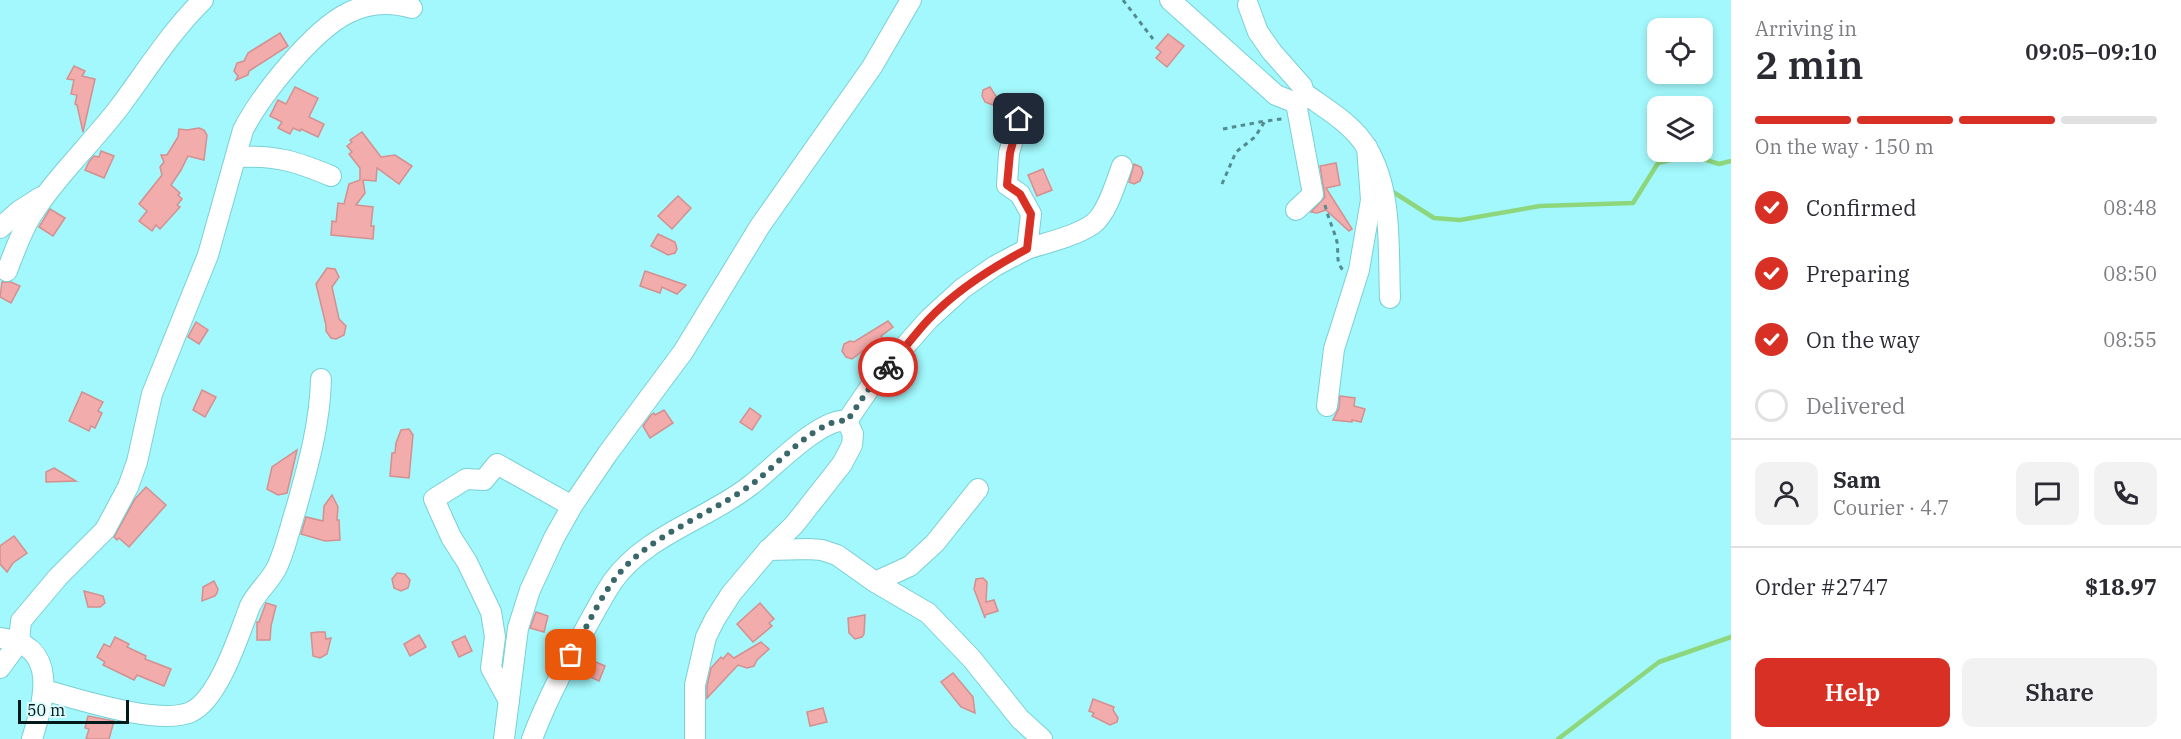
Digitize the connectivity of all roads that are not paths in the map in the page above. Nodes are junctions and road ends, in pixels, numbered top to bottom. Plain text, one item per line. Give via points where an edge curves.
1 (203, 0) edge
2 (911, 0) edge
3 (1170, 0) edge
4 (1248, 5) dead end
5 (412, 9) dead end
6 (1017, 104) dead end
7 (1299, 104) junction
8 (1367, 147) junction
9 (236, 157) junction
10 (1122, 166) dead end
11 (331, 176) dead end
12 (48, 193) junction
13 (1296, 210) dead end
14 (0, 228) edge
15 (1027, 249) junction
16 (7, 271) dead end
17 (1390, 298) dead end
18 (321, 380) dead end
19 (1327, 406) dead end
20 (847, 421) junction
21 (978, 489) dead end
22 (572, 506) junction
23 (768, 550) junction
24 (875, 582) junction
25 (9, 640) edge
26 (0, 668) edge
27 (44, 690) junction
28 (509, 701) junction
29 (32, 739) edge
30 (504, 739) edge
31 (532, 739) edge
32 (695, 739) edge
33 (1042, 739) edge

1 - 12 street
2 - 22 street via 872,67 760,226 683,352
3 - 7 street via 1276,95
4 - 7 street via 1258,32 1299,81
5 - 9 street via 382,4 350,12 334,22 294,61 251,114
6 - 15 street via 1019,119 1007,185 1020,194 1031,214
7 - 8 street via 1342,120
7 - 13 street via 1313,194
8 - 17 street via 1385,192
8 - 19 street via 1371,200 1359,270 1334,349
9 - 11 street via 264,155 297,162
9 - 25 street via 208,255 152,394 128,487 105,530 34,603
10 - 15 street via 1108,202 1094,223
12 - 14 street
12 - 16 street via 20,237
15 - 20 street via 963,288 929,319 875,380
18 - 27 street via 321,401 303,489 278,567 252,603 232,655 201,706 175,715 152,715
20 - 23 street via 853,434 852,445 842,464 794,525
20 - 31 street via 830,422 809,435 735,497 630,562 613,580 562,671
21 - 24 street via 935,543 910,566
22 - 28 street via 527,600 518,628
22 - 28 street via 497,464 484,480 466,479 434,499 491,612 495,637 491,668
23 - 24 street via 822,550 837,555
23 - 32 street via 731,594 706,637 695,685
24 - 33 street via 928,613
25 - 26 street
25 - 27 street via 26,646 42,667
27 - 29 street
28 - 30 street

